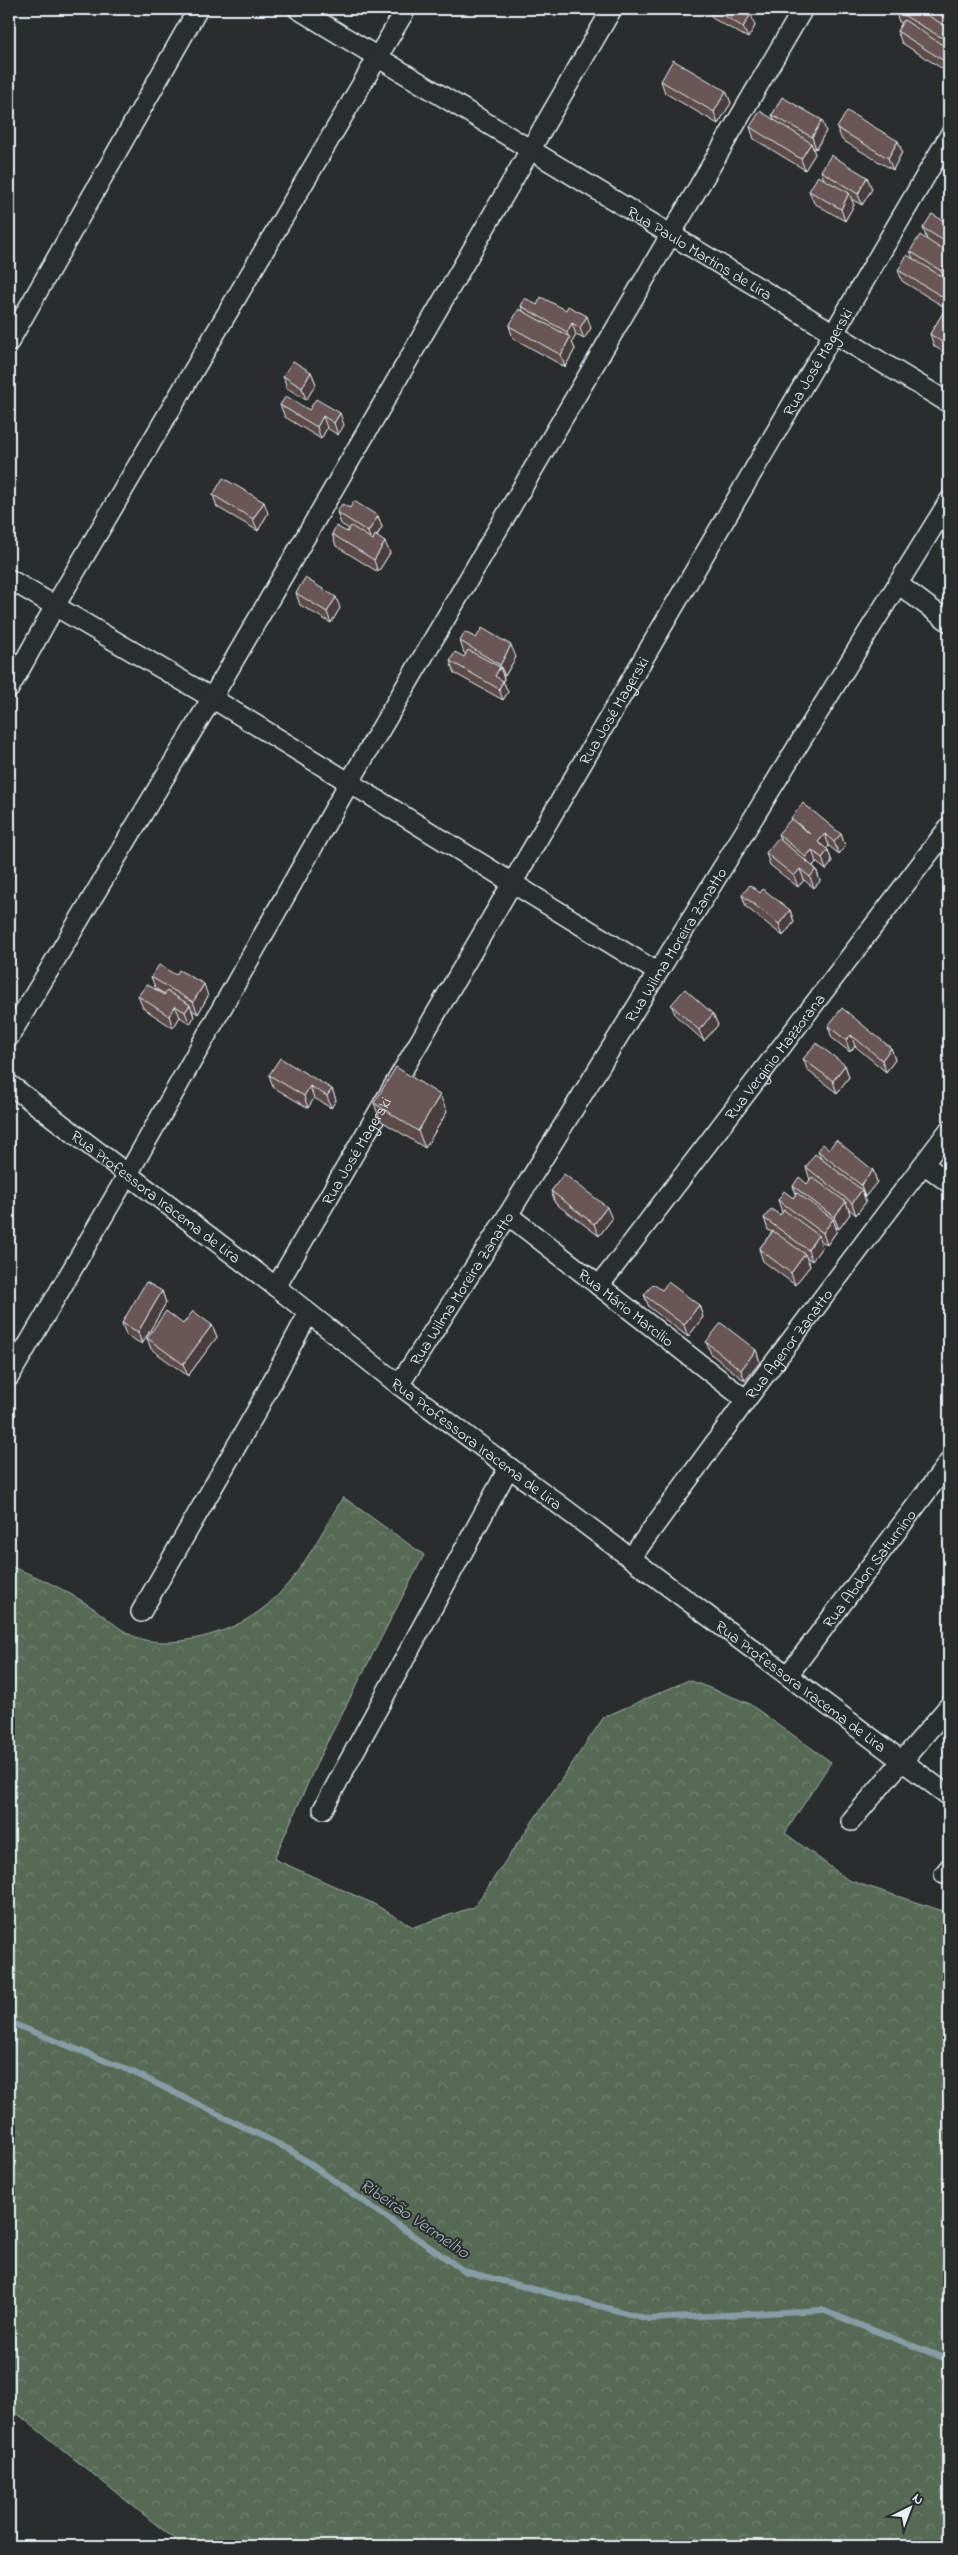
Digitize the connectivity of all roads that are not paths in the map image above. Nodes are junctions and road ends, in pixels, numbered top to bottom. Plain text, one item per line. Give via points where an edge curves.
1 (198, 9) edge
2 (298, 9) edge
3 (406, 9) edge
4 (612, 9) edge
5 (803, 9) edge
6 (377, 56) junction
7 (949, 136) edge
8 (531, 149) junction
9 (672, 235) junction
10 (833, 332) junction
11 (9, 342) edge
12 (949, 403) edge
13 (949, 501) edge
14 (9, 579) edge
15 (898, 584) junction
16 (55, 606) junction
17 (949, 622) edge
18 (9, 689) edge
19 (212, 698) junction
20 (349, 783) junction
21 (949, 827) edge
22 (512, 882) junction
23 (657, 972) junction
24 (9, 1037) edge
25 (9, 1084) edge
26 (949, 1130) edge
27 (924, 1164) junction
28 (128, 1174) junction
29 (949, 1183) edge
30 (508, 1215) junction
31 (599, 1286) junction
32 (276, 1287) junction
33 (308, 1314) junction
34 (9, 1377) edge
35 (399, 1385) junction
36 (746, 1400) junction
37 (949, 1462) edge
38 (509, 1467) junction
39 (631, 1558) junction
40 (141, 1612) dead end
41 (788, 1675) junction
42 (949, 1706) edge
43 (902, 1761) junction
44 (949, 1796) edge
45 (322, 1809) dead end
46 (851, 1821) dead end

1 - 11 street
2 - 6 street, Rua Paulo Martins de Lira
3 - 6 street
4 - 8 street
5 - 9 street
6 - 8 street, Rua Paulo Martins de Lira
6 - 16 street
7 - 10 street, Rua José Magerski
8 - 9 street, Rua Paulo Martins de Lira
8 - 19 street
9 - 10 street, Rua Paulo Martins de Lira
9 - 20 street
10 - 12 street, Rua Paulo Martins de Lira
10 - 22 street, Rua José Magerski
13 - 15 street, Rua Wilma Moreira Zanatto
14 - 16 street
15 - 17 street
15 - 23 street, Rua Wilma Moreira Zanatto
16 - 18 street
16 - 19 street
19 - 20 street
19 - 24 street
20 - 22 street
20 - 28 street
21 - 31 street, Rua Verginio Mazzorana
22 - 23 street
22 - 32 street, Rua José Magerski
23 - 30 street, Rua Wilma Moreira Zanatto
25 - 28 street, Rua Professora Iracema de Lira
26 - 27 street, Rua Agenor Zanatto
27 - 29 street
27 - 36 street, Rua Agenor Zanatto
28 - 32 street, Rua Professora Iracema de Lira
28 - 34 street
30 - 31 street, Rua Mário Marcilio
30 - 35 street, Rua Wilma Moreira Zanatto
31 - 36 street, Rua Mário Marcilio
32 - 33 street, Rua Professora Iracema de Lira
33 - 35 street, Rua Professora Iracema de Lira
33 - 40 street via 256,1412
35 - 38 street, Rua Professora Iracema de Lira
36 - 39 street, Rua Agenor Zanatto
37 - 41 street, Rua Abdon Saturnino
38 - 39 street, Rua Professora Iracema de Lira
38 - 45 street
39 - 41 street, Rua Professora Iracema de Lira
41 - 43 street, Rua Professora Iracema de Lira
42 - 43 street
43 - 44 street, Rua Professora Iracema de Lira
43 - 46 street

